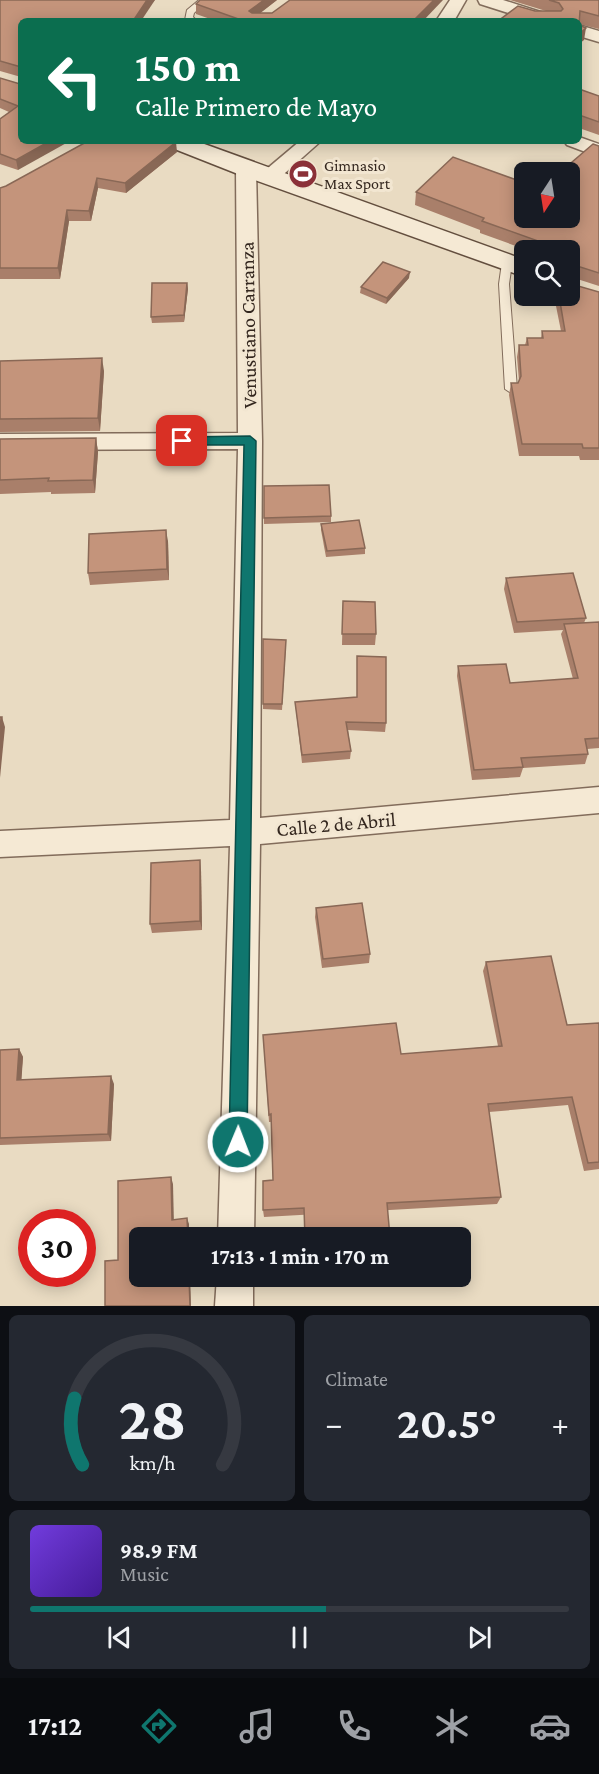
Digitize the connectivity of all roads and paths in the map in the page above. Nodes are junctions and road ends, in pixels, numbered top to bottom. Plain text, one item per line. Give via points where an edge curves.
1 (204, 0) edge
2 (458, 0) edge
3 (486, 0) edge
4 (188, 18) edge
5 (447, 18) edge
6 (541, 18) edge
7 (582, 31) edge
8 (599, 37) edge
9 (183, 144) edge
10 (306, 144) edge
11 (582, 144) edge
12 (599, 151) edge
13 (257, 173) junction
14 (514, 265) edge
15 (514, 269) edge
16 (511, 389) edge
17 (250, 441) junction
18 (0, 442) edge
19 (599, 800) edge
20 (245, 832) junction
21 (0, 844) edge
22 (236, 1227) edge
23 (235, 1287) edge
24 (234, 1306) edge

1 - 4 lane
2 - 5 street
3 - 6 street
7 - 8 street
9 - 13 main road
10 - 13 street
11 - 12 street
13 - 14 main road
13 - 17 street, Venustiano Carranza
15 - 16 lane via 504,284
17 - 18 street
17 - 20 street, Venustiano Carranza
19 - 20 street, Calle 2 de Abril
20 - 21 street, Calle 2 de Abril
20 - 22 street, Venustiano Carranza
23 - 24 street

